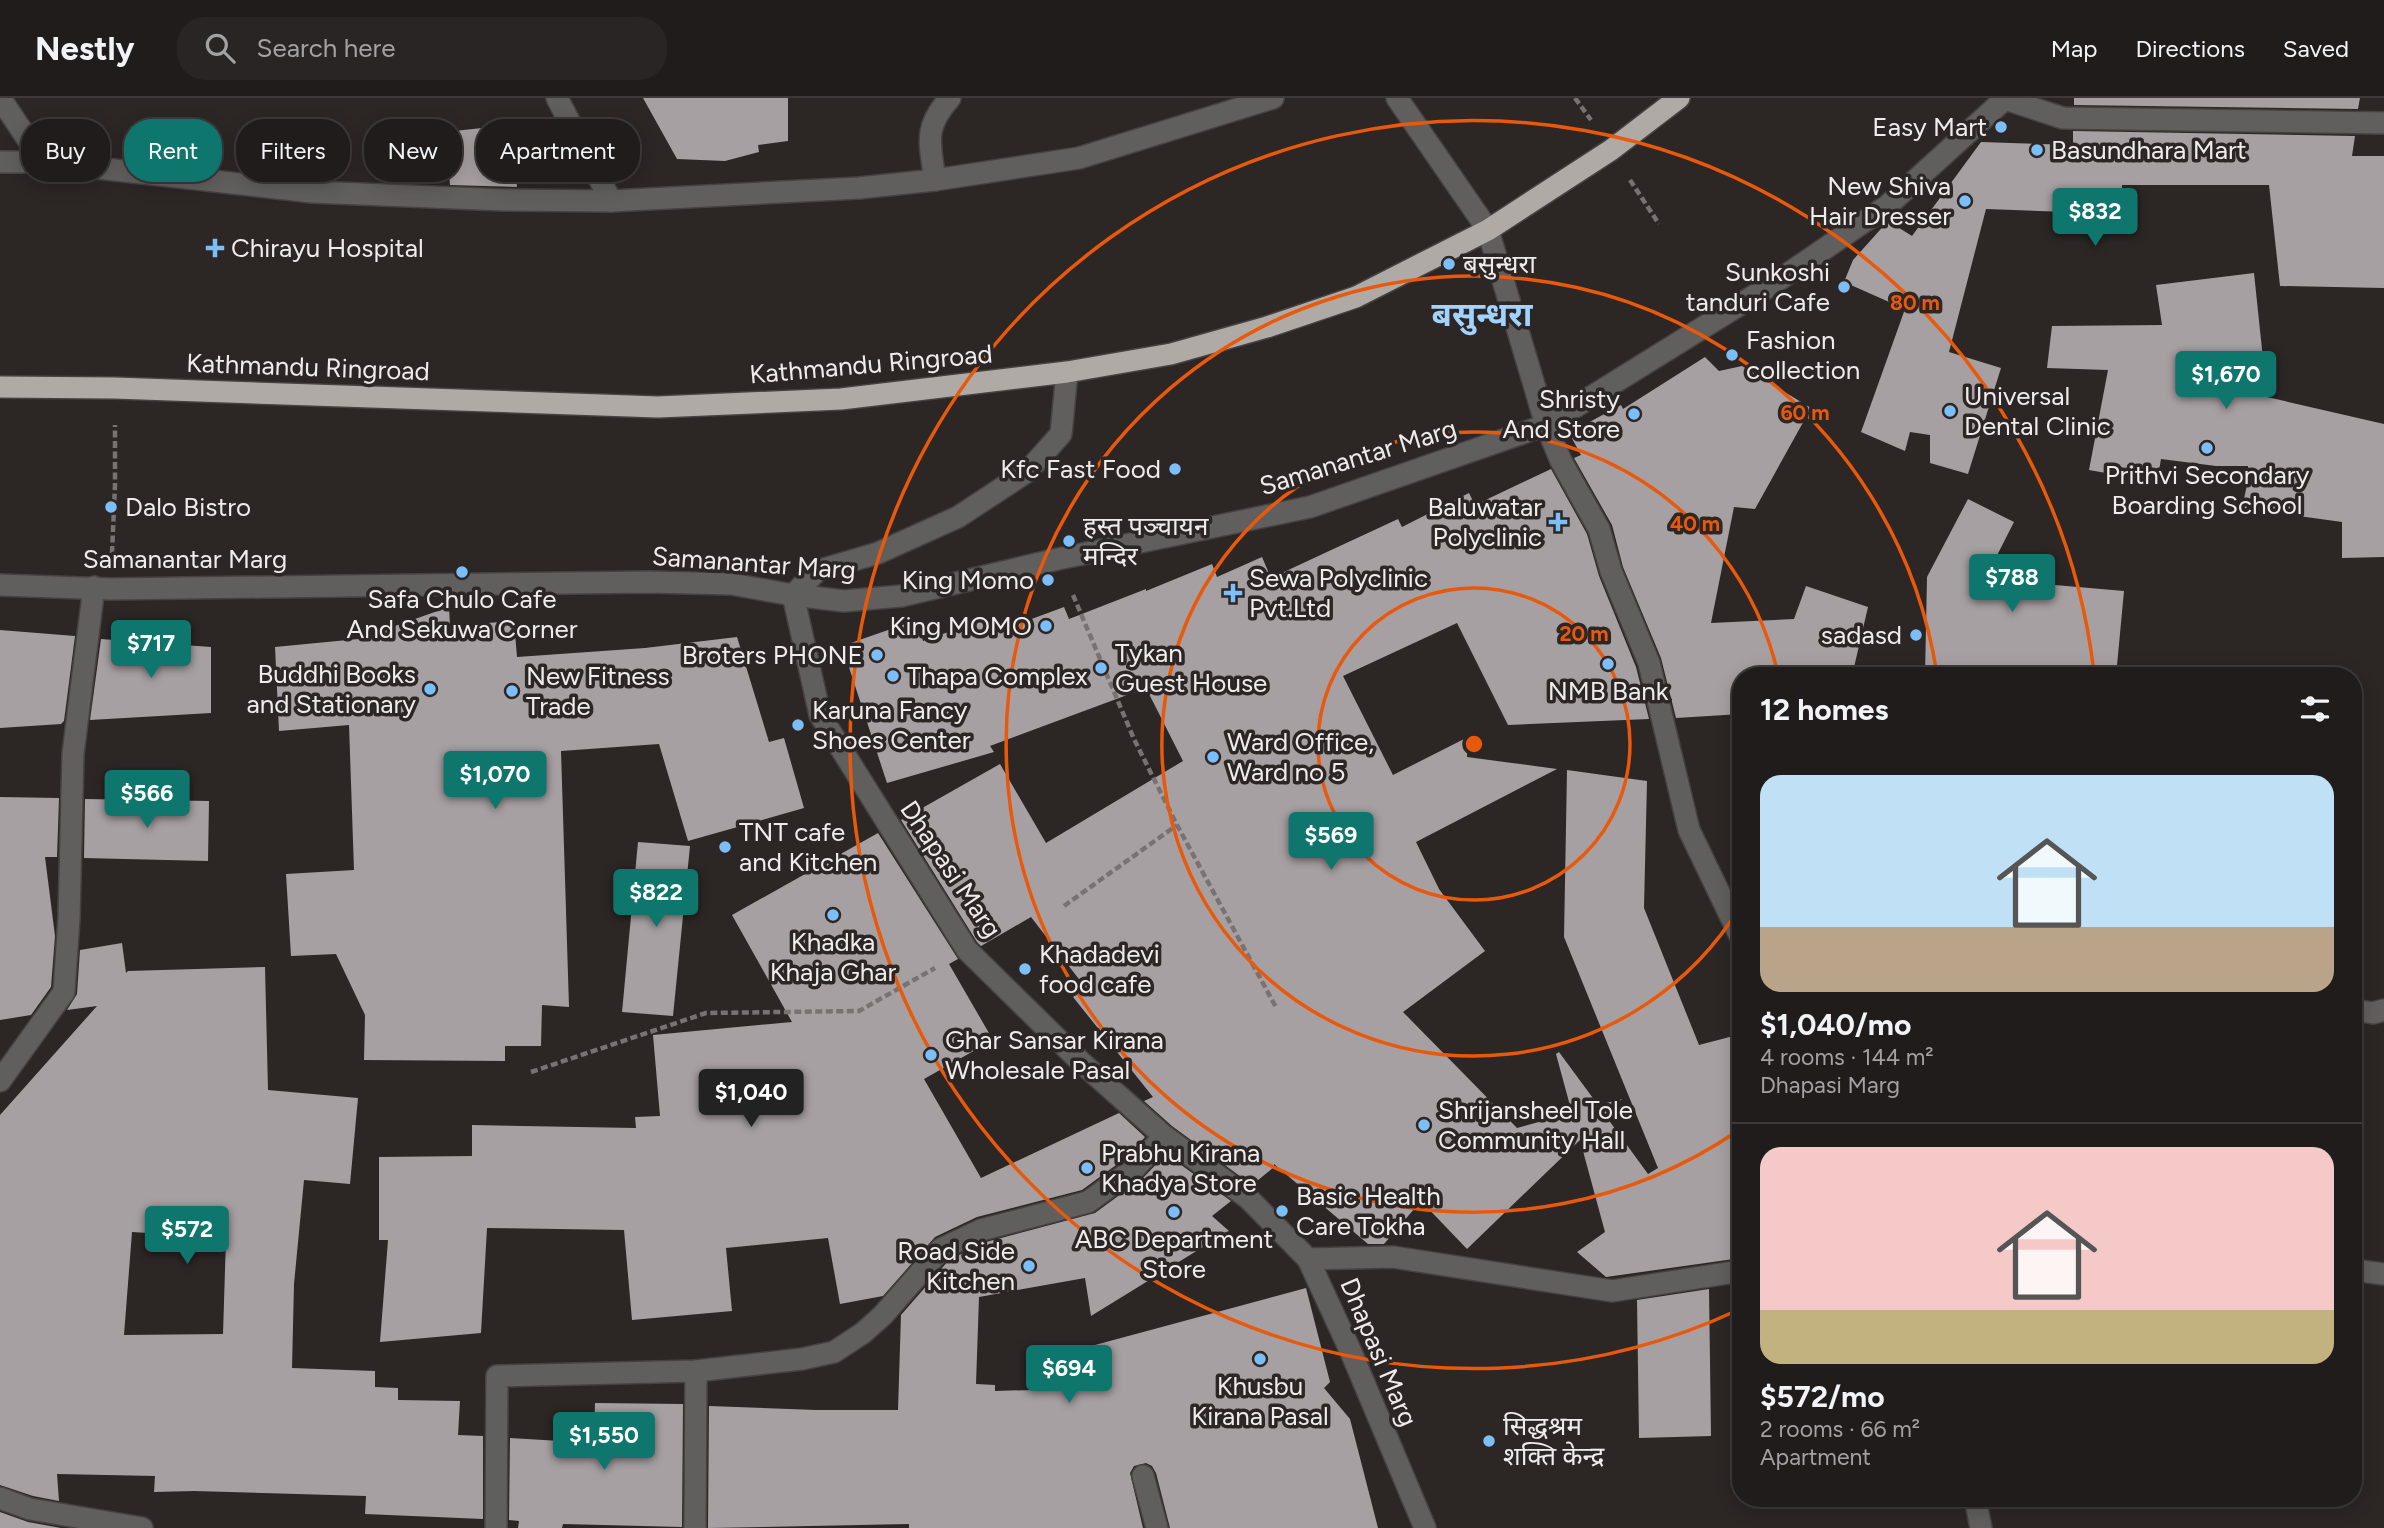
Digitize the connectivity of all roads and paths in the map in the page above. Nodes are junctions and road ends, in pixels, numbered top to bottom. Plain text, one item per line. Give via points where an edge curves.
1 (0, 98) edge
2 (557, 98) edge
3 (950, 98) edge
4 (1273, 98) edge
5 (1397, 98) edge
6 (1679, 98) edge
7 (2004, 99) edge
8 (2384, 123) edge
9 (21, 129) edge
10 (0, 162) edge
11 (21, 162) edge
12 (110, 169) edge
13 (935, 180) junction
14 (611, 201) junction
15 (1488, 230) junction
16 (1067, 372) junction
17 (0, 387) edge
18 (114, 388) junction
19 (1546, 425) junction
20 (1058, 559) junction
21 (112, 563) dead end
22 (0, 584) edge
23 (94, 587) junction
24 (793, 595) junction
25 (1177, 825) junction
26 (1065, 906) dead end
27 (1732, 919) edge
28 (967, 950) junction
29 (1277, 1009) dead end
30 (2384, 1010) edge
31 (2362, 1011) edge
32 (531, 1072) dead end
33 (0, 1082) edge
34 (1164, 1136) junction
35 (1308, 1259) junction
36 (2362, 1271) edge
37 (1732, 1272) edge
38 (2384, 1274) edge
39 (696, 1371) junction
40 (1143, 1476) dead end
41 (0, 1498) edge
42 (1977, 1507) edge
43 (142, 1528) edge
44 (496, 1528) edge
45 (695, 1528) edge
46 (1157, 1528) edge
47 (1425, 1528) edge
48 (1981, 1528) edge

1 - 9 street
2 - 14 street
3 - 13 street via 929,135
4 - 13 street via 1079,158
5 - 15 street
6 - 15 highway, Kathmandu Ringroad via 1611,150
7 - 8 street via 2063,118
7 - 19 street, Samanantar Marg via 1887,206 1773,284
10 - 11 street
12 - 14 street via 312,192
13 - 14 street
15 - 16 highway, Kathmandu Ringroad via 1356,297 1171,354
15 - 19 street
16 - 18 highway, Kathmandu Ringroad via 841,399 658,407
16 - 24 street via 1061,435 1028,471 958,517 878,553 817,571
17 - 18 highway, Kathmandu Ringroad
18 - 21 path
19 - 20 street, Samanantar Marg via 1310,507
19 - 27 street via 1599,529 1649,663 1689,830
20 - 24 street, Samanantar Marg via 901,596 844,601
20 - 25 path via 1134,738
22 - 23 street, Samanantar Marg
23 - 24 street, Samanantar Marg via 649,582 731,584
23 - 33 street via 73,754 64,992
24 - 28 street, Dhapasi Marg via 820,715
25 - 26 path
25 - 29 path
28 - 32 path via 859,1011 706,1013
28 - 34 street, Dhapasi Marg
30 - 31 street
34 - 35 street, Dhapasi Marg via 1248,1198
34 - 39 street via 1136,1167 1088,1202 981,1230 941,1249 883,1315 834,1352
35 - 37 street via 1393,1257 1612,1291
35 - 47 street, Dhapasi Marg
36 - 38 street
39 - 44 street via 497,1376
39 - 45 street
40 - 46 street
41 - 43 street via 30,1509
42 - 48 street

